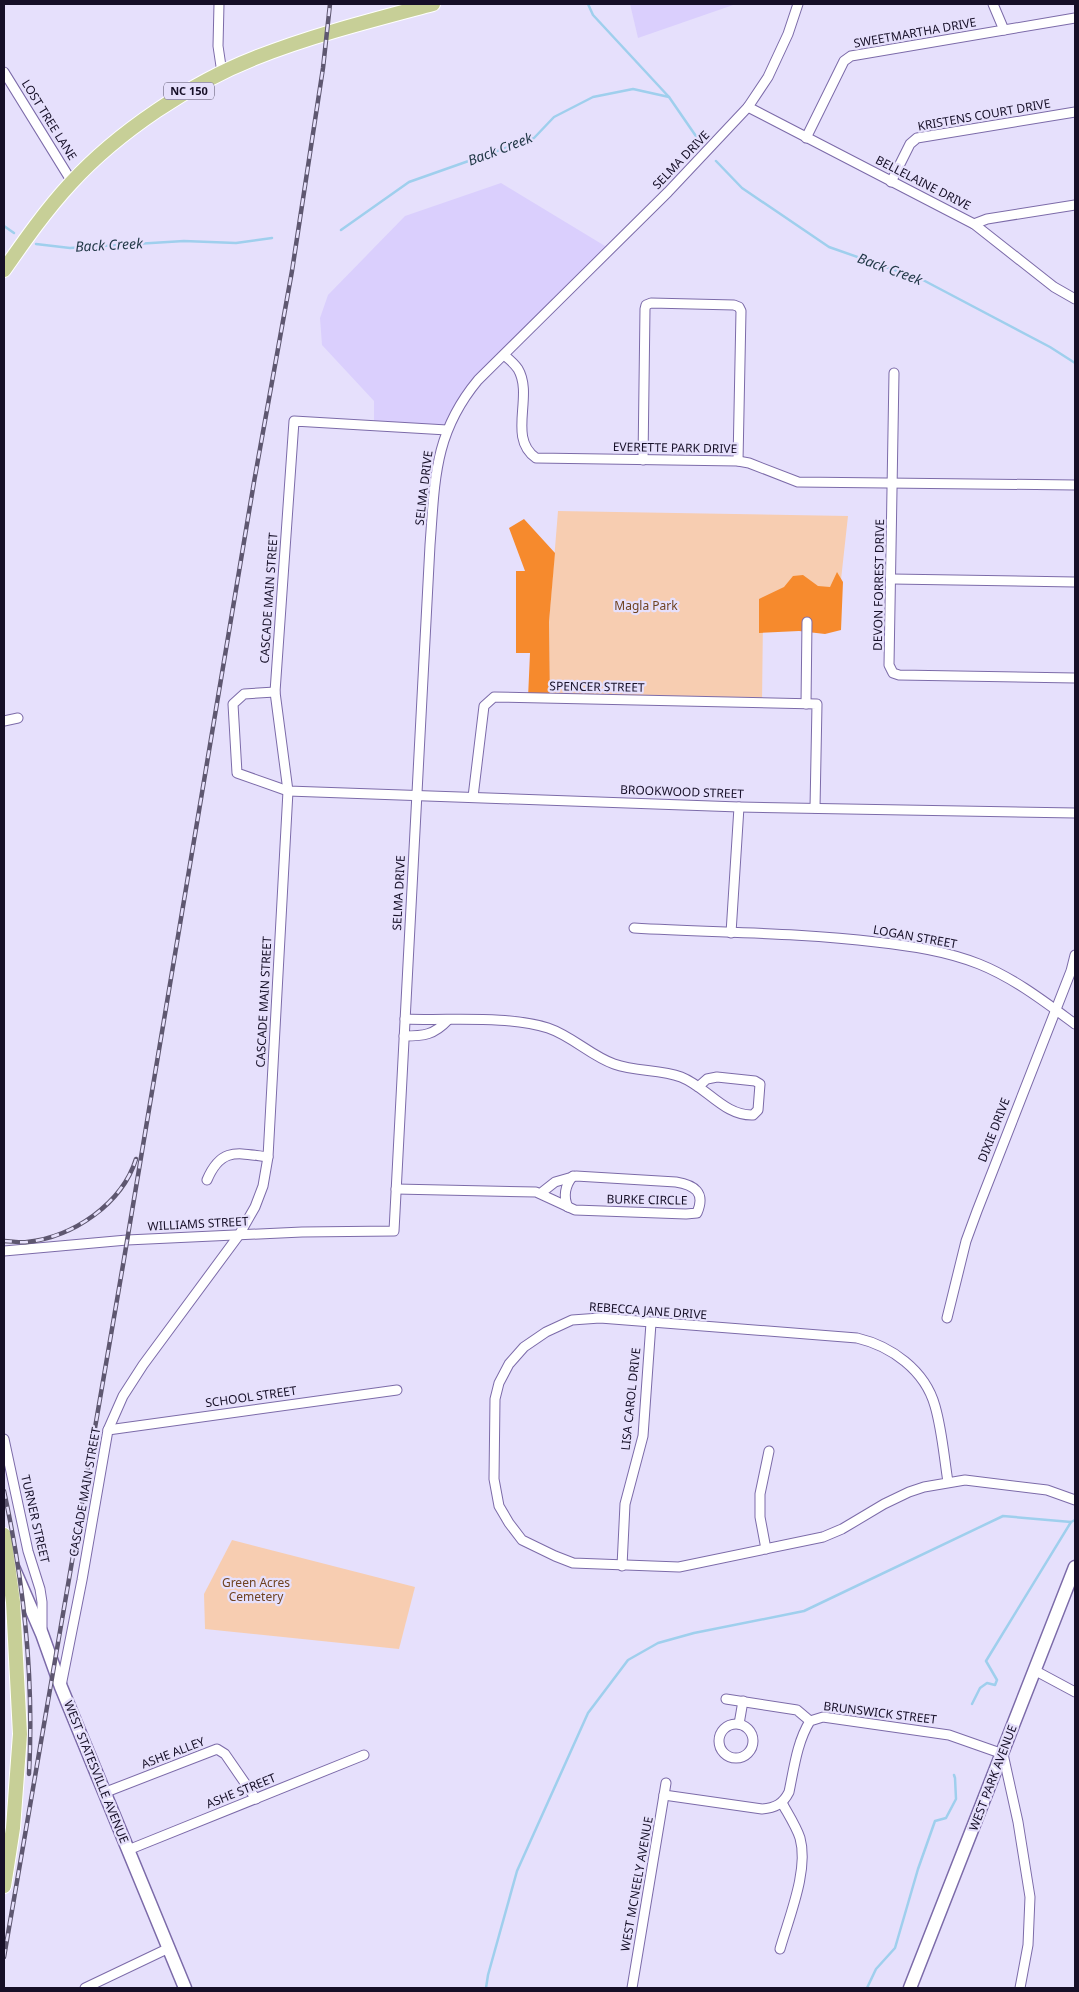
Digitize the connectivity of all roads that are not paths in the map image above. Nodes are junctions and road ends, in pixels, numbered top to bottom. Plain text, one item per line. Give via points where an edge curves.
1 (218, 4) edge
2 (433, 4) edge
3 (798, 4) edge
4 (993, 4) edge
5 (1075, 18) edge
6 (1004, 30) junction
7 (4, 72) edge
8 (222, 73) junction
9 (748, 107) junction
10 (1075, 112) edge
11 (806, 138) junction
12 (72, 182) junction
13 (891, 182) junction
14 (1075, 205) edge
15 (974, 224) junction
16 (4, 270) edge
17 (1075, 299) edge
18 (504, 355) junction
19 (894, 373) dead end
20 (447, 430) junction
21 (643, 460) junction
22 (738, 461) junction
23 (893, 482) junction
24 (1075, 485) edge
25 (892, 579) junction
26 (1075, 582) edge
27 (807, 622) dead end
28 (1075, 678) edge
29 (275, 692) junction
30 (806, 704) junction
31 (18, 718) dead end
32 (4, 721) edge
33 (288, 790) junction
34 (417, 795) junction
35 (473, 797) junction
36 (739, 807) junction
37 (815, 808) junction
38 (1075, 813) edge
39 (634, 928) dead end
40 (732, 932) junction
41 (1075, 955) edge
42 (1055, 1009) junction
43 (405, 1019) junction
44 (448, 1020) junction
45 (1075, 1024) edge
46 (404, 1036) junction
47 (698, 1087) junction
48 (268, 1157) junction
49 (573, 1176) junction
50 (207, 1180) dead end
51 (396, 1189) junction
52 (541, 1194) junction
53 (568, 1207) junction
54 (394, 1231) joint
55 (239, 1234) junction
56 (4, 1251) edge
57 (947, 1318) dead end
58 (651, 1323) junction
59 (397, 1390) dead end
60 (108, 1430) junction
61 (4, 1439) edge
62 (769, 1451) dead end
63 (948, 1482) junction
64 (1075, 1500) edge
65 (4, 1535) edge
66 (766, 1549) junction
67 (7, 1555) junction
68 (622, 1566) junction
69 (1075, 1567) edge
70 (42, 1634) junction
71 (1034, 1670) junction
72 (61, 1687) junction
73 (1075, 1692) edge
74 (726, 1699) dead end
75 (743, 1701) junction
76 (810, 1721) junction
77 (739, 1724) junction
78 (1002, 1754) junction
79 (364, 1755) dead end
80 (666, 1783) dead end
81 (106, 1792) junction
82 (664, 1795) junction
83 (256, 1799) junction
84 (782, 1803) junction
85 (128, 1850) junction
86 (4, 1886) edge
87 (169, 1948) junction
88 (780, 1948) dead end
89 (86, 1988) edge
90 (185, 1988) edge
91 (632, 1988) edge
92 (910, 1988) edge
93 (1020, 1988) edge

1 - 8 street
2 - 8 main road, NC 150 via 294,44
3 - 9 street, SELMA DRIVE via 768,77
4 - 6 street
5 - 6 street, SWEETMARTHA DRIVE
6 - 11 street, SWEETMARTHA DRIVE via 851,56 844,61
7 - 12 street, LOST TREE LANE
8 - 12 main road, NC 150 via 166,104
9 - 11 street, BELLELAINE DRIVE
9 - 18 street, SELMA DRIVE via 668,192
10 - 13 street, KRISTENS COURT DRIVE via 917,138 910,144
11 - 13 street, BELLELAINE DRIVE
12 - 16 main road, NC 150
13 - 15 street, BELLELAINE DRIVE
14 - 15 street via 987,219
15 - 17 street, BELLELAINE DRIVE via 1054,287
18 - 20 street, SELMA DRIVE via 464,397
18 - 21 street, EVERETTE PARK DRIVE via 519,370 522,381 523,441 530,454 544,459
19 - 23 street, DEVON FORREST DRIVE
20 - 29 street, CASCADE MAIN STREET via 294,421
20 - 34 street, SELMA DRIVE via 434,485
21 - 22 street, EVERETTE PARK DRIVE
21 - 22 street via 645,310 651,303 739,307
22 - 23 street, EVERETTE PARK DRIVE via 798,482
23 - 24 street, EVERETTE PARK DRIVE
23 - 25 street, DEVON FORREST DRIVE
25 - 26 street
25 - 28 street, DEVON FORREST DRIVE via 889,665 893,673
27 - 30 street
29 - 33 street, CASCADE MAIN STREET
29 - 33 street, BROOKWOOD STREET via 244,694 233,704 237,773
30 - 35 street, SPENCER STREET via 494,697 484,706
30 - 37 street via 817,704
31 - 32 street
33 - 34 street, BROOKWOOD STREET
33 - 48 street, CASCADE MAIN STREET
34 - 35 street, BROOKWOOD STREET
34 - 43 street, SELMA DRIVE
35 - 36 street, BROOKWOOD STREET
36 - 37 street, BROOKWOOD STREET
36 - 40 street
37 - 38 street, BROOKWOOD STREET
39 - 40 street, LOGAN STREET
40 - 42 street, LOGAN STREET via 830,936 946,953 1010,978
41 - 42 street, DIXIE DRIVE
42 - 45 street, LOGAN STREET
42 - 57 street, DIXIE DRIVE via 969,1234
43 - 44 street
43 - 46 street, SELMA DRIVE
44 - 46 street via 431,1034
44 - 47 street via 539,1026 565,1035 608,1062 682,1077
46 - 51 street, SELMA DRIVE
47 - 47 street via 727,1109 742,1115 753,1115 758,1110 760,1084 755,1081 717,1077 707,1079
48 - 50 street via 228,1154 212,1167
48 - 55 street, CASCADE MAIN STREET via 263,1186
49 - 52 street, BURKE CIRCLE via 555,1182
49 - 53 street via 566,1191
49 - 53 street, BURKE CIRCLE via 688,1184 699,1193 699,1208 697,1213 686,1214 574,1210
51 - 52 street, BURKE CIRCLE
51 - 54 street, SELMA DRIVE
52 - 53 street, BURKE CIRCLE
54 - 55 street, WILLIAMS STREET
55 - 56 street, WILLIAMS STREET
55 - 60 street, CASCADE MAIN STREET via 143,1365 123,1396
58 - 63 street, REBECCA JANE DRIVE via 857,1338 891,1350 915,1371 935,1405
58 - 68 street, LISA CAROL DRIVE via 642,1436 625,1504
58 - 68 street, REBECCA JANE DRIVE via 600,1318 572,1320 546,1332 524,1347 509,1364 495,1398 494,1479 499,1506 508,1524 522,1540 573,1563
59 - 60 street, SCHOOL STREET
60 - 72 street, CASCADE MAIN STREET
61 - 70 street, TURNER STREET via 28,1551 40,1589
62 - 66 street via 760,1494
63 - 64 street, REBECCA JANE DRIVE via 965,1480 1005,1484 1047,1490
63 - 66 street, REBECCA JANE DRIVE via 897,1497 823,1537
65 - 67 main road
66 - 68 street, REBECCA JANE DRIVE via 679,1566
67 - 70 street, WEST STATESVILLE AVENUE
67 - 86 main road via 13,1602 20,1734 14,1828
69 - 71 street, WEST PARK AVENUE
70 - 72 street, WEST STATESVILLE AVENUE
71 - 73 street
71 - 78 street, WEST PARK AVENUE
72 - 81 street, WEST STATESVILLE AVENUE
74 - 75 street
75 - 76 street via 797,1710
75 - 77 street
76 - 78 street, BRUNSWICK STREET via 829,1717 924,1730 972,1741
76 - 84 street, BRUNSWICK STREET via 801,1738 789,1792
77 - 77 street via 724,1729 719,1738 720,1748 732,1758 747,1756 753,1747 752,1732
78 - 92 street, WEST PARK AVENUE
78 - 93 street via 1030,1897 1028,1945
79 - 83 street, ASHE STREET
80 - 82 street, WEST MCNEELY AVENUE
81 - 83 street, ASHE ALLEY via 217,1749 225,1754
81 - 85 street, WEST STATESVILLE AVENUE
82 - 84 street via 762,1809
82 - 91 street, WEST MCNEELY AVENUE
83 - 85 street, ASHE STREET
84 - 88 street via 800,1837 802,1857 798,1888
85 - 87 street, WEST STATESVILLE AVENUE
87 - 89 street
87 - 90 street, WEST STATESVILLE AVENUE

